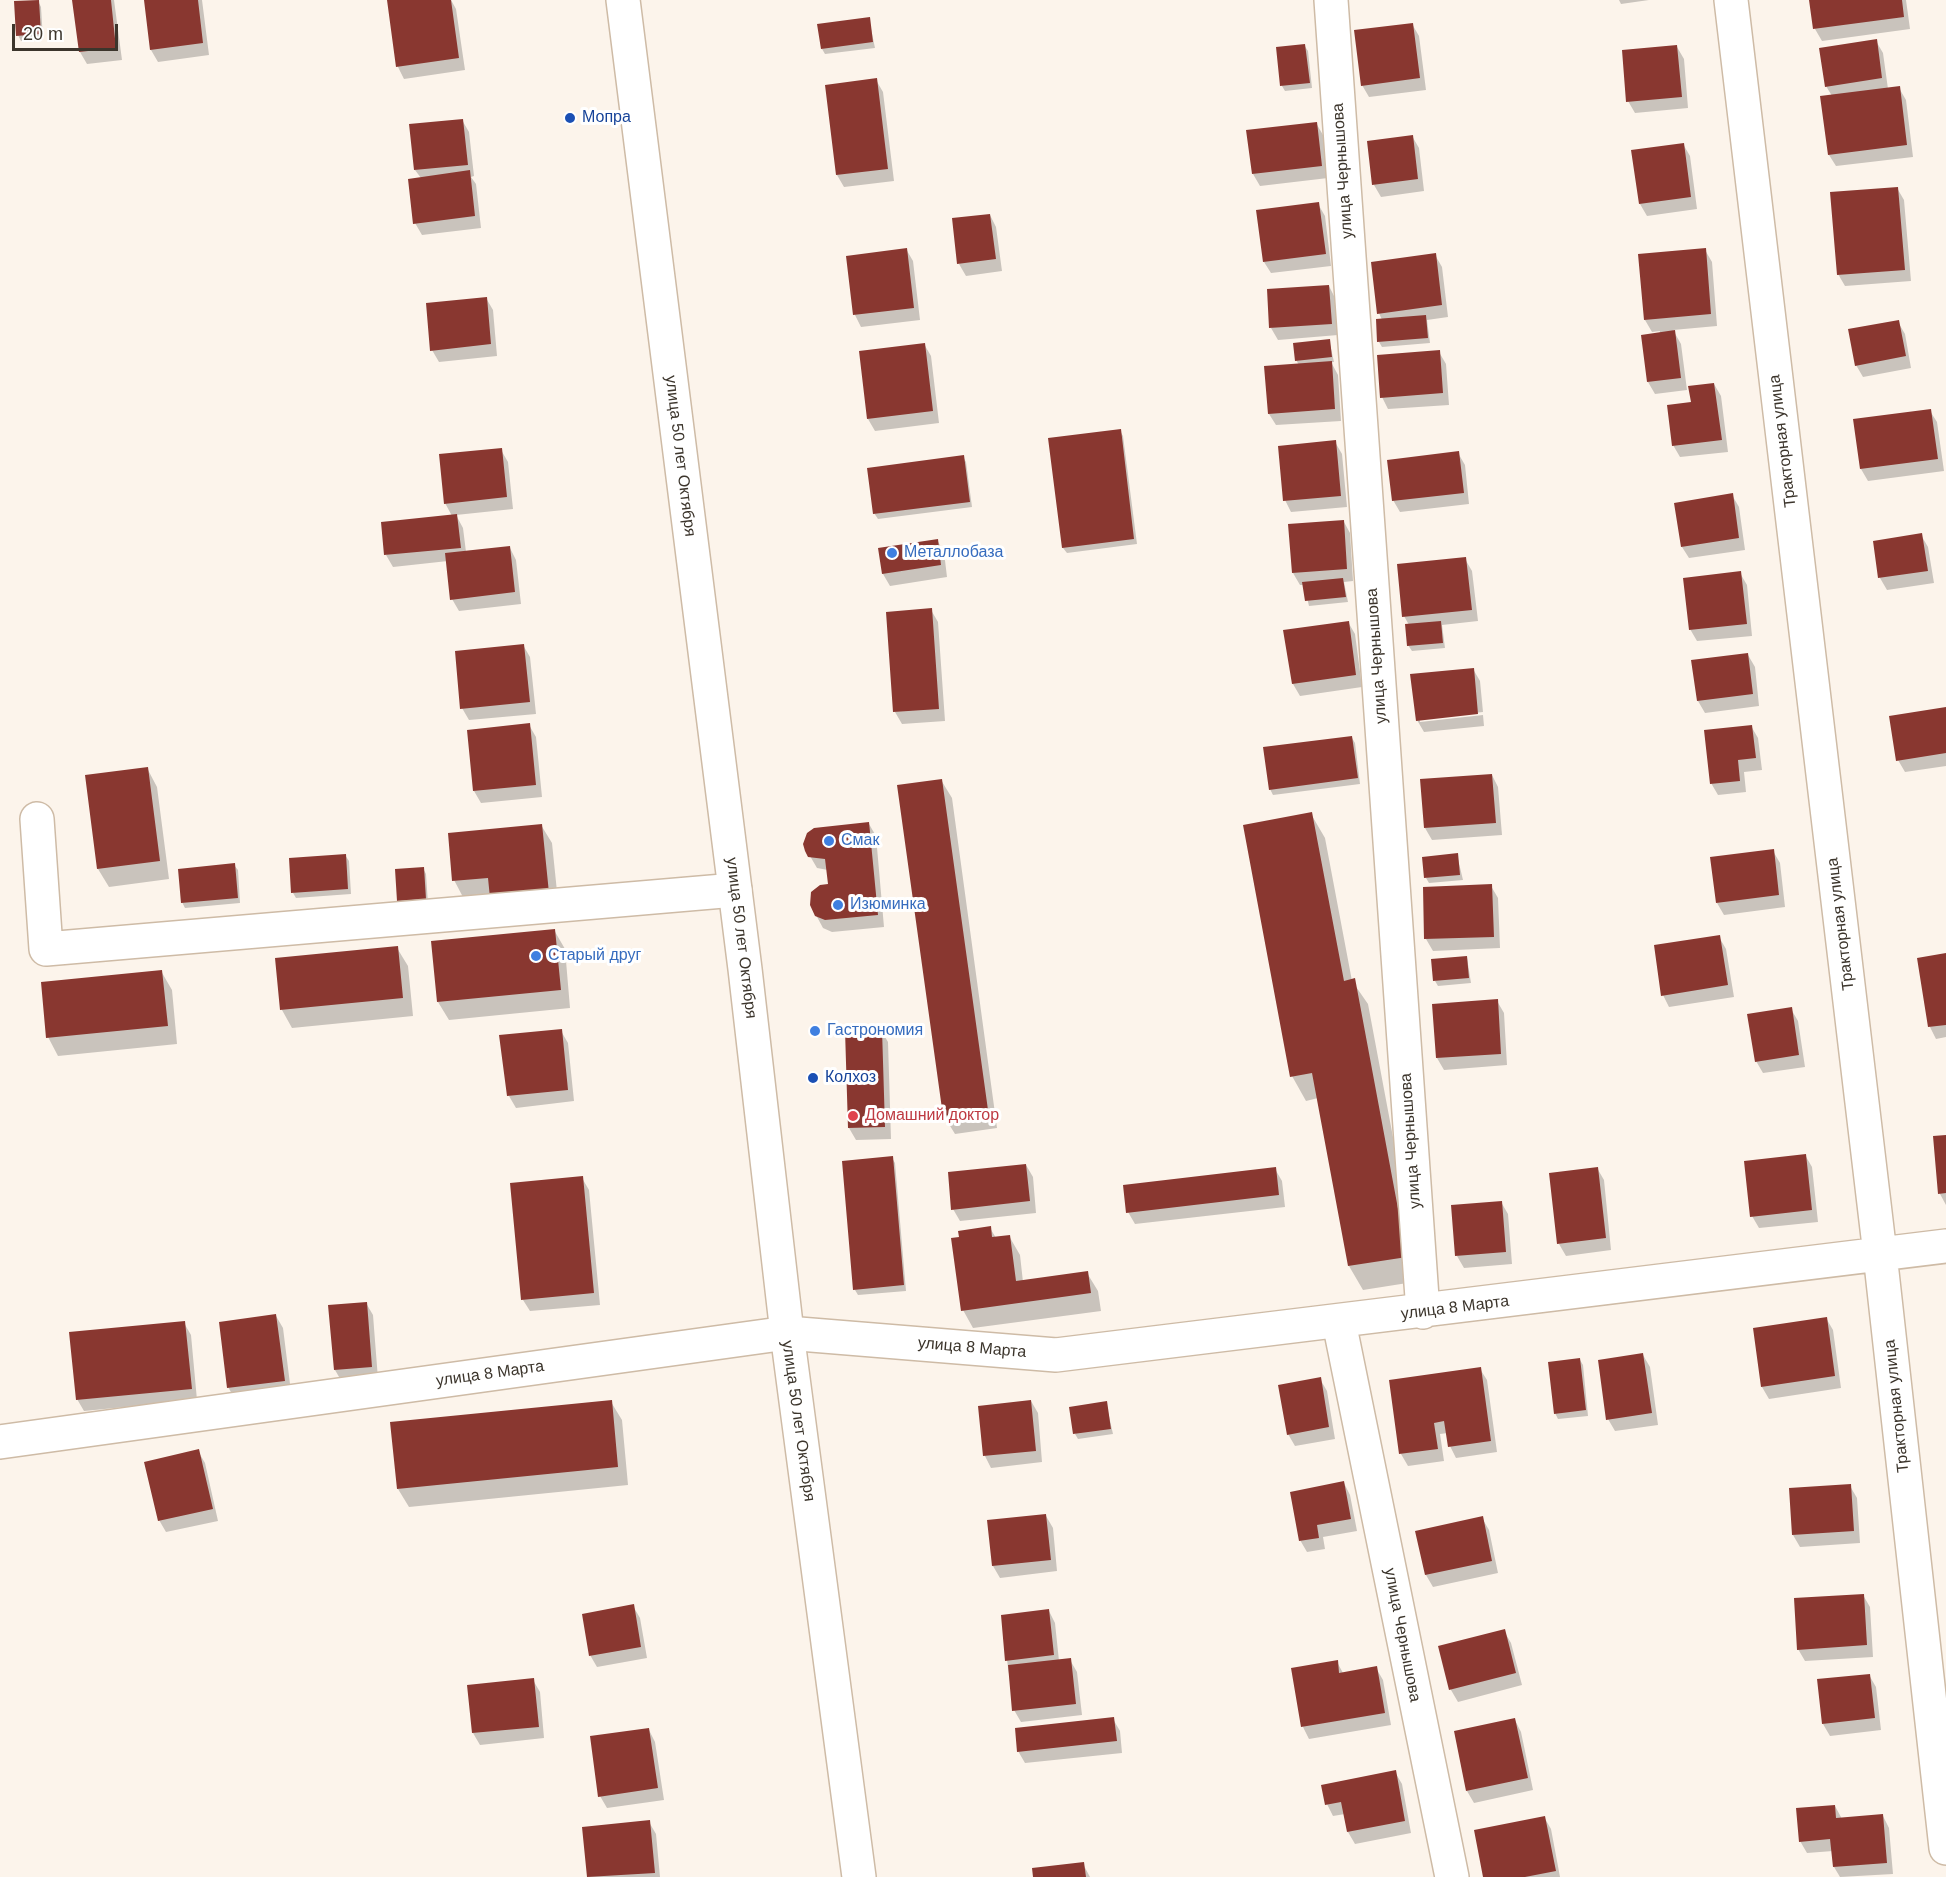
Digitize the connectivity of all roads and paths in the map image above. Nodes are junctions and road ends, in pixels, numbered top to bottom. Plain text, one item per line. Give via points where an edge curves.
1 (623, 0) edge
2 (1331, 0) edge
3 (1731, 0) edge
4 (37, 819) dead end
5 (735, 890) junction
6 (1946, 1246) edge
7 (1880, 1254) junction
8 (1423, 1312) junction
9 (1339, 1322) junction
10 (787, 1333) junction
11 (0, 1442) edge
12 (1946, 1848) edge
13 (859, 1877) edge
14 (1452, 1877) edge

1 - 5 street, улица 50 лет Октября
2 - 8 street, улица Чернышова
3 - 7 street, Тракторная улица
4 - 5 street via 46,949
5 - 10 street, улица 50 лет Октября
6 - 7 street, улица 8 Марта
7 - 8 street, улица 8 Марта
7 - 12 street, Тракторная улица
8 - 9 street, улица 8 Марта
9 - 10 street, улица 8 Марта via 1056,1355
9 - 14 street, улица Чернышова
10 - 11 street, улица 8 Марта
10 - 13 street, улица 50 лет Октября

